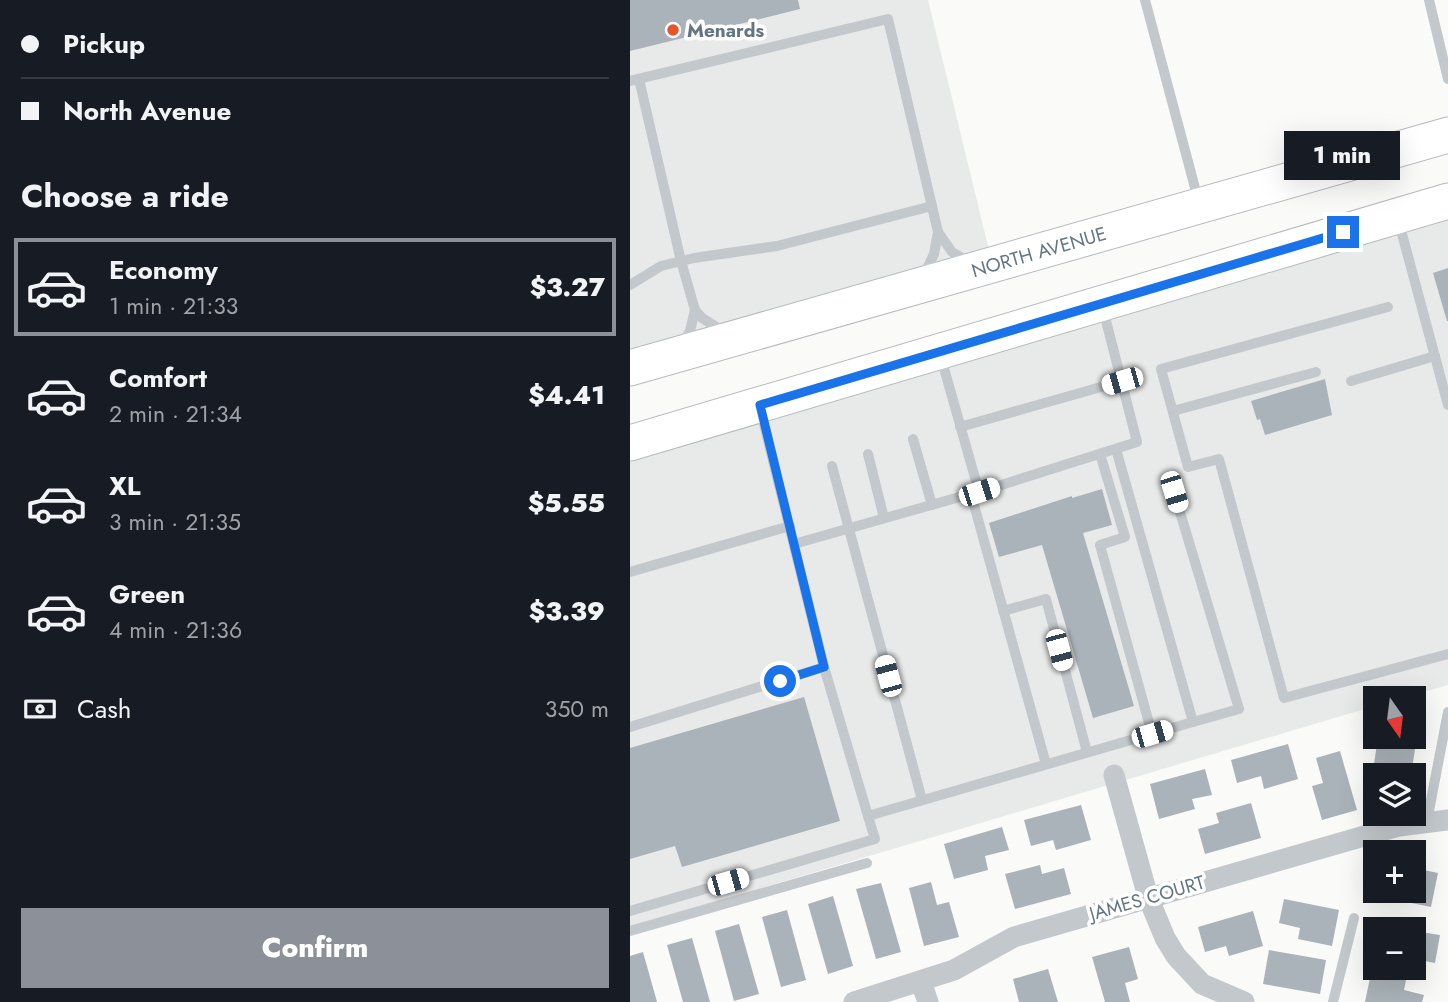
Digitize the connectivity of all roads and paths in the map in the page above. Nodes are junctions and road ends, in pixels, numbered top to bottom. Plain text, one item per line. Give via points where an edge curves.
1 (1145, 0) edge
2 (1429, 0) edge
3 (1448, 79) edge
4 (634, 80) edge
5 (1448, 135) edge
6 (1448, 201) edge
7 (1200, 205) junction
8 (932, 206) junction
9 (1397, 216) junction
10 (938, 232) junction
11 (681, 261) junction
12 (979, 269) junction
13 (630, 285) edge
14 (918, 286) junction
15 (1102, 303) junction
16 (1388, 307) dead end
17 (695, 310) junction
18 (734, 338) junction
19 (939, 352) junction
20 (677, 354) junction
21 (1435, 356) junction
22 (630, 368) edge
23 (1316, 372) dead end
24 (1122, 381) junction
25 (1351, 381) dead end
26 (760, 405) junction
27 (1448, 405) edge
28 (1173, 411) junction
29 (960, 427) junction
30 (913, 439) dead end
31 (630, 443) edge
32 (1116, 449) junction
33 (868, 454) dead end
34 (1100, 454) junction
35 (832, 466) dead end
36 (1174, 492) dead end
37 (975, 493) junction
38 (932, 505) junction
39 (884, 518) junction
40 (790, 526) junction
41 (849, 528) junction
42 (794, 544) junction
43 (630, 572) edge
44 (1003, 611) junction
45 (1448, 654) edge
46 (824, 667) junction
47 (1448, 712) edge
48 (1193, 722) junction
49 (630, 727) edge
50 (1152, 734) junction
51 (1087, 752) junction
52 (1046, 764) junction
53 (1114, 775) dead end
54 (922, 800) junction
55 (868, 816) junction
56 (1437, 821) edge
57 (867, 863) dead end
58 (1149, 897) junction
59 (630, 911) edge
60 (1354, 919) dead end
61 (630, 931) edge
62 (924, 992) edge
63 (855, 1002) edge
64 (1244, 1002) edge
65 (1332, 1002) edge

1 - 7 lane
2 - 3 lane
4 - 8 lane via 888,19
4 - 11 lane
5 - 7 main road, NORTH AVENUE
6 - 9 main road
7 - 12 main road, NORTH AVENUE
8 - 10 lane
8 - 11 lane via 777,246
9 - 15 main road
9 - 21 lane
10 - 12 lane via 953,252
10 - 14 lane via 934,254
11 - 13 lane via 661,266
11 - 17 lane
12 - 14 main road, NORTH AVENUE
14 - 18 main road, NORTH AVENUE
15 - 19 main road
15 - 24 lane
16 - 28 lane via 1161,369
17 - 18 lane
17 - 20 lane
18 - 20 main road, NORTH AVENUE
19 - 26 main road
19 - 29 lane
20 - 22 main road, NORTH AVENUE
21 - 25 lane
21 - 27 lane
23 - 28 lane
24 - 29 lane
24 - 32 lane via 1137,442
26 - 31 main road
26 - 40 lane
28 - 45 lane via 1188,467 1219,459 1284,698
29 - 37 lane
30 - 38 lane
32 - 34 lane
32 - 48 lane
33 - 39 lane
34 - 37 lane
34 - 50 lane via 1125,537 1100,545
35 - 41 lane
36 - 48 lane via 1239,709
37 - 38 lane
37 - 44 lane
38 - 39 lane
39 - 41 lane
40 - 42 lane
40 - 43 lane
41 - 42 lane
41 - 54 lane
42 - 46 lane
44 - 51 lane via 1046,600
44 - 52 lane
46 - 49 lane
46 - 55 lane
47 - 56 lane
48 - 50 lane
50 - 51 lane
51 - 52 lane
52 - 54 lane
53 - 58 street
54 - 55 lane
55 - 59 lane via 875,839
56 - 58 street, JAMES COURT via 1399,826
57 - 61 lane
58 - 62 street, JAMES COURT via 1014,937
58 - 64 street via 1165,938 1202,984
60 - 65 lane
62 - 63 street, JAMES COURT

